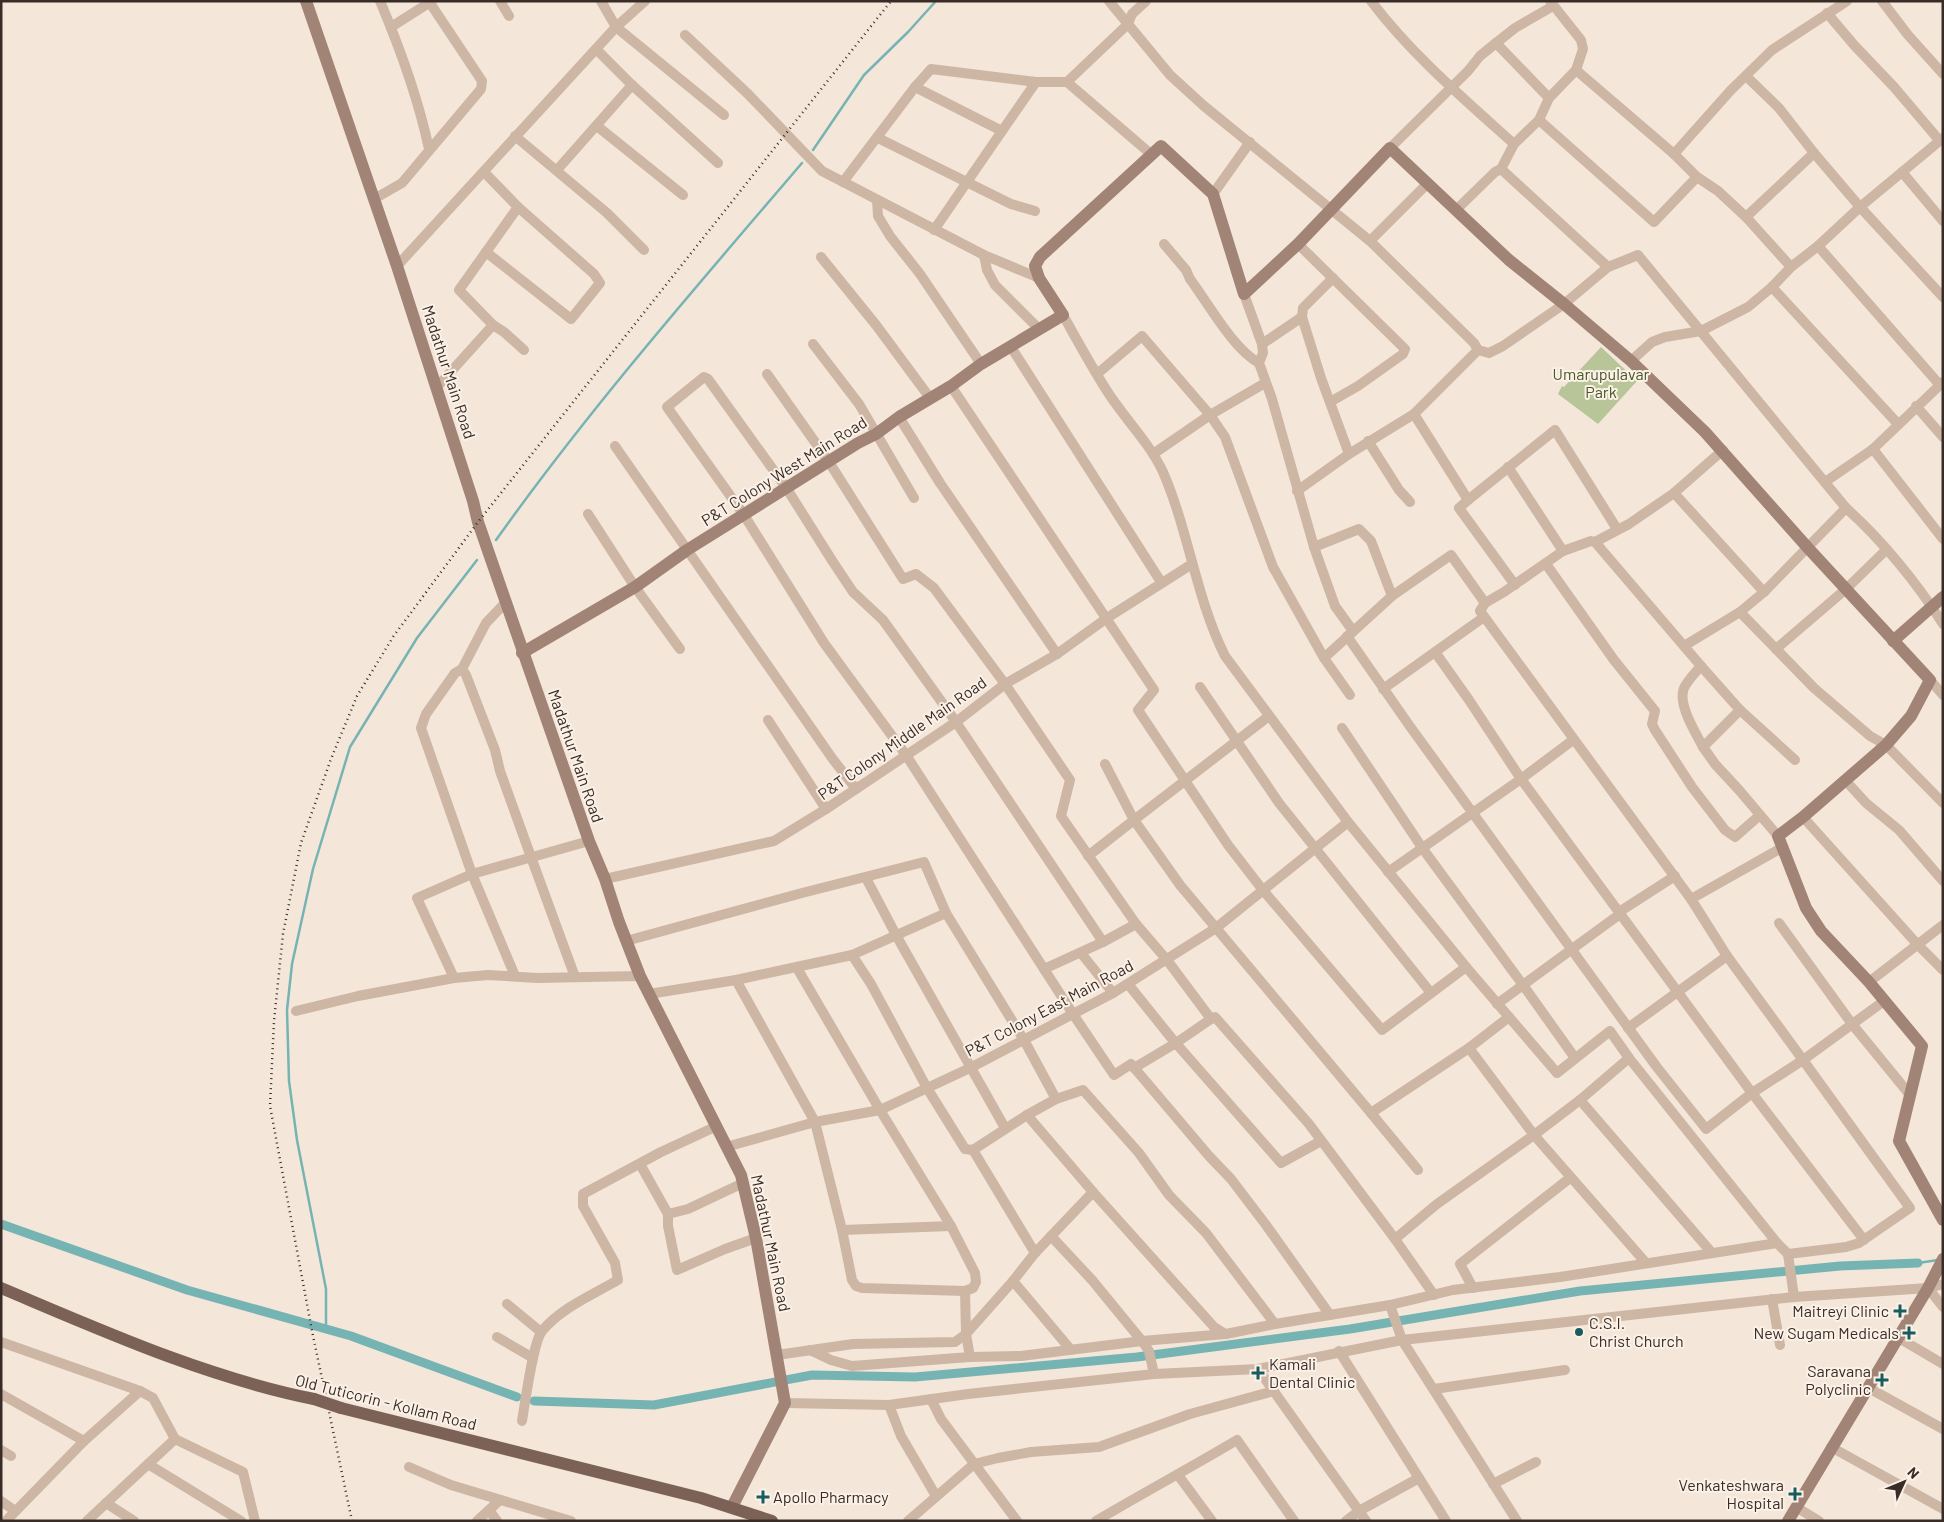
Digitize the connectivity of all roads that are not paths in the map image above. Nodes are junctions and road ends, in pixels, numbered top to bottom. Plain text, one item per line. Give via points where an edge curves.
1 (306, 1) edge
2 (380, 1) edge
3 (500, 1) edge
4 (601, 1) edge
5 (645, 1) edge
6 (1109, 1) edge
7 (1146, 1) edge
8 (1372, 1) edge
9 (1847, 1) edge
10 (1882, 1) edge
11 (431, 2) edge
12 (1551, 4) edge
13 (1827, 13) junction
14 (510, 16) dead end
15 (1128, 24) junction
16 (391, 27) junction
17 (616, 28) junction
18 (685, 35) dead end
19 (1496, 43) junction
20 (597, 50) junction
21 (1576, 70) junction
22 (1943, 74) edge
23 (1746, 76) junction
24 (1036, 82) junction
25 (1067, 82) junction
26 (632, 85) junction
27 (915, 87) junction
28 (1450, 87) junction
29 (1549, 98) junction
30 (724, 116) dead end
31 (1539, 120) junction
32 (597, 126) junction
33 (1002, 131) junction
34 (515, 136) junction
35 (878, 138) junction
36 (1941, 139) edge
37 (1250, 142) junction
38 (1514, 144) junction
39 (1390, 148) junction
40 (429, 149) junction
41 (1814, 153) junction
42 (1674, 154) junction
43 (1152, 155) junction
44 (718, 163) dead end
45 (1501, 169) junction
46 (557, 170) junction
47 (484, 172) junction
48 (1902, 172) junction
49 (1697, 177) junction
50 (844, 182) junction
51 (966, 183) junction
52 (1427, 184) junction
53 (1213, 194) junction
54 (683, 195) dead end
55 (374, 199) junction
56 (877, 200) junction
57 (518, 207) junction
58 (1860, 207) junction
59 (1331, 210) junction
60 (1456, 210) junction
61 (1035, 211) dead end
62 (1746, 217) junction
63 (1943, 221) edge
64 (934, 230) junction
65 (1370, 242) junction
66 (1164, 244) dead end
67 (1298, 244) junction
68 (1818, 246) junction
69 (644, 250) dead end
70 (486, 252) junction
71 (984, 255) junction
72 (821, 257) dead end
73 (397, 266) junction
74 (1608, 267) junction
75 (1791, 267) junction
76 (1038, 278) junction
77 (1333, 278) junction
78 (1772, 287) junction
79 (1244, 294) junction
80 (1943, 297) edge
81 (1564, 304) junction
82 (1063, 315) junction
83 (1302, 317) junction
84 (493, 325) junction
85 (1038, 328) junction
86 (1701, 331) junction
87 (813, 344) dead end
88 (1262, 344) junction
89 (1011, 347) junction
90 (524, 350) dead end
91 (1478, 350) junction
92 (1631, 361) junction
93 (1259, 363) junction
94 (980, 364) junction
95 (767, 374) dead end
96 (1097, 374) junction
97 (1265, 383) junction
98 (1941, 383) edge
99 (951, 386) junction
100 (437, 387) junction
101 (930, 398) junction
102 (1330, 402) junction
103 (1916, 406) junction
104 (1414, 414) junction
105 (1210, 415) junction
106 (899, 417) junction
107 (1898, 424) junction
108 (876, 434) junction
109 (1943, 437) edge
110 (1368, 442) junction
111 (615, 446) dead end
112 (1873, 449) junction
113 (1723, 450) junction
114 (1153, 454) junction
115 (1349, 454) junction
116 (829, 462) junction
117 (1508, 467) junction
118 (1825, 482) junction
119 (787, 489) junction
120 (1297, 491) junction
121 (1674, 493) junction
122 (914, 498) dead end
123 (1468, 500) junction
124 (1410, 502) dead end
125 (1846, 508) junction
126 (588, 514) dead end
127 (744, 515) junction
128 (1617, 529) junction
129 (1943, 538) edge
130 (1595, 542) junction
131 (1314, 547) junction
132 (1808, 548) junction
133 (687, 550) junction
134 (1886, 550) junction
135 (1563, 551) junction
136 (1192, 564) junction
137 (1546, 564) junction
138 (1161, 582) dead end
139 (1515, 585) junction
140 (635, 587) junction
141 (1846, 589) junction
142 (1764, 592) junction
143 (1392, 596) junction
144 (1943, 597) edge
145 (506, 602) junction
146 (1485, 603) junction
147 (1931, 606) junction
148 (1740, 612) junction
149 (1484, 617) junction
150 (1107, 618) junction
151 (1943, 624) edge
152 (1350, 634) junction
153 (1893, 641) junction
154 (1684, 646) junction
155 (680, 649) dead end
156 (1776, 649) junction
157 (1434, 652) junction
158 (522, 653) junction
159 (1057, 654) junction
160 (1324, 658) junction
161 (1701, 666) junction
162 (462, 669) junction
163 (1930, 680) junction
164 (1005, 684) junction
165 (1200, 687) dead end
166 (1383, 688) junction
167 (1350, 695) dead end
168 (1943, 695) edge
169 (1740, 710) junction
170 (1268, 716) junction
171 (768, 720) dead end
172 (956, 722) junction
173 (1342, 728) dead end
174 (1573, 740) junction
175 (1237, 741) junction
176 (1886, 745) junction
177 (1703, 747) junction
178 (906, 755) junction
179 (1795, 760) dead end
180 (1104, 764) dead end
181 (1522, 779) junction
182 (1845, 780) junction
183 (1186, 782) junction
184 (856, 789) junction
185 (1943, 803) edge
186 (826, 809) junction
187 (1472, 814) junction
188 (1760, 815) junction
189 (1803, 816) junction
190 (1134, 820) junction
191 (1348, 822) junction
192 (589, 841) junction
193 (1781, 841) junction
194 (1316, 848) junction
195 (1423, 849) junction
196 (1088, 856) junction
197 (531, 857) junction
198 (1388, 872) junction
199 (472, 874) junction
200 (1675, 876) junction
201 (866, 878) junction
202 (605, 879) junction
203 (1943, 881) edge
204 (1262, 890) junction
205 (1691, 899) junction
206 (946, 913) junction
207 (1620, 913) junction
208 (1779, 923) dead end
209 (1136, 924) junction
210 (1943, 924) edge
211 (1216, 928) junction
212 (896, 935) junction
213 (626, 941) junction
214 (1103, 942) junction
215 (1918, 944) junction
216 (1571, 949) junction
217 (1081, 953) junction
218 (852, 955) junction
219 (1727, 956) junction
220 (1167, 960) junction
221 (1466, 967) junction
222 (797, 968) junction
223 (1044, 969) junction
224 (1943, 970) edge
225 (515, 976) junction
226 (640, 976) junction
227 (575, 977) junction
228 (454, 978) junction
229 (736, 980) junction
230 (1869, 982) junction
231 (1128, 984) junction
232 (1523, 985) junction
233 (1677, 992) junction
234 (1114, 993) junction
235 (1432, 993) junction
236 (649, 994) junction
237 (1884, 1000) junction
238 (1497, 1004) junction
239 (296, 1011) dead end
240 (1073, 1014) junction
241 (1509, 1017) junction
242 (1211, 1019) junction
243 (1852, 1024) junction
244 (1628, 1028) junction
245 (1024, 1040) junction
246 (1176, 1043) junction
247 (1469, 1048) junction
248 (1576, 1058) junction
249 (1629, 1058) junction
250 (1803, 1060) junction
251 (970, 1068) junction
252 (1134, 1068) junction
253 (927, 1088) junction
254 (1752, 1093) junction
255 (1910, 1095) junction
256 (1056, 1099) junction
257 (1580, 1100) junction
258 (880, 1110) junction
259 (1371, 1113) junction
260 (1027, 1115) junction
261 (816, 1122) junction
262 (717, 1126) junction
263 (1005, 1128) junction
264 (1706, 1130) junction
265 (1534, 1135) junction
266 (1694, 1140) junction
267 (1321, 1141) junction
268 (726, 1147) junction
269 (973, 1150) junction
270 (640, 1164) junction
271 (1418, 1170) dead end
272 (1570, 1178) junction
273 (743, 1183) junction
274 (1094, 1192) junction
275 (1941, 1212) edge
276 (668, 1214) junction
277 (951, 1226) junction
278 (842, 1230) junction
279 (1051, 1236) junction
280 (756, 1238) junction
281 (1395, 1239) junction
282 (1864, 1240) junction
283 (1777, 1243) junction
284 (1035, 1253) junction
285 (1712, 1253) junction
286 (1788, 1254) junction
287 (1943, 1260) edge
288 (1646, 1263) junction
289 (1939, 1279) edge
290 (1013, 1281) junction
291 (1, 1288) edge
292 (1473, 1288) junction
293 (1928, 1288) junction
294 (965, 1291) junction
295 (1434, 1295) junction
296 (1794, 1297) junction
297 (1772, 1299) junction
298 (507, 1304) dead end
299 (1390, 1305) junction
300 (1943, 1307) edge
301 (1330, 1315) junction
302 (1275, 1324) junction
303 (540, 1332) junction
304 (966, 1334) junction
305 (1226, 1334) junction
306 (497, 1337) dead end
307 (1897, 1337) junction
308 (1142, 1340) junction
309 (1402, 1340) junction
310 (1, 1342) edge
311 (1780, 1345) dead end
312 (810, 1350) junction
313 (1071, 1350) junction
314 (1339, 1352) junction
315 (777, 1357) junction
316 (970, 1357) junction
317 (533, 1358) junction
318 (1943, 1364) edge
319 (1258, 1368) junction
320 (1565, 1370) dead end
321 (1154, 1374) junction
322 (1867, 1387) junction
323 (1434, 1389) junction
324 (140, 1391) junction
325 (1274, 1391) junction
326 (1, 1394) edge
327 (784, 1398) junction
328 (931, 1399) junction
329 (889, 1405) junction
330 (522, 1421) dead end
331 (1943, 1429) edge
332 (175, 1439) junction
333 (84, 1441) junction
334 (1831, 1447) junction
335 (1, 1450) edge
336 (10, 1456) dead end
337 (1536, 1462) dead end
338 (148, 1464) junction
339 (974, 1464) junction
340 (409, 1467) dead end
341 (1178, 1475) junction
342 (1419, 1478) junction
343 (1493, 1484) junction
344 (936, 1496) junction
345 (500, 1500) junction
346 (1, 1501) edge
347 (106, 1503) junction
348 (732, 1507) junction
349 (1796, 1507) junction
350 (1943, 1509) edge
351 (14, 1510) junction
352 (488, 1510) junction
353 (1359, 1511) junction
354 (6, 1521) edge
355 (87, 1521) edge
356 (134, 1521) edge
357 (241, 1521) edge
358 (255, 1521) edge
359 (477, 1521) edge
360 (497, 1521) edge
361 (571, 1521) edge
362 (772, 1521) edge
363 (908, 1521) edge
364 (1017, 1521) edge
365 (1096, 1521) edge
366 (1212, 1521) edge
367 (1294, 1521) edge
368 (1346, 1521) edge
369 (1366, 1521) edge
370 (1446, 1521) edge
371 (1517, 1521) edge
372 (1788, 1521) edge
373 (1819, 1521) edge

1 - 55 street, Madathur Main Road
2 - 16 street
3 - 14 street
4 - 17 street
5 - 17 street
6 - 15 street
7 - 15 street via 1132,14
8 - 28 street via 1392,28
9 - 13 street
10 - 22 street
11 - 16 street
11 - 40 street via 482,81 481,89
12 - 19 street
12 - 21 street via 1581,40 1584,48
13 - 23 street via 1772,50
13 - 36 street
15 - 25 street
15 - 37 street via 1170,75
16 - 40 street
17 - 20 street
17 - 30 street
18 - 50 street via 748,94 822,171
19 - 28 street
19 - 29 street
20 - 26 street
20 - 34 street
21 - 29 street
21 - 42 street
23 - 41 street via 1779,108
23 - 42 street
24 - 25 street
24 - 27 street via 931,69
24 - 33 street
25 - 43 street
26 - 32 street
26 - 44 street
27 - 33 street
27 - 35 street
28 - 38 street
28 - 39 street
29 - 31 street
31 - 38 street
31 - 49 street via 1654,222
32 - 46 street
32 - 54 street
33 - 51 street
34 - 46 street
34 - 47 street
35 - 50 street
35 - 51 street
36 - 48 street
37 - 53 street
37 - 59 street
38 - 45 street
39 - 52 street
39 - 59 street
40 - 55 street via 402,183
41 - 58 street
41 - 62 street
42 - 49 street
43 - 53 street via 1161,146
43 - 76 street via 1040,257 1036,266
45 - 60 street
45 - 74 street
46 - 69 street
47 - 57 street
47 - 73 street
48 - 58 street
48 - 63 street
49 - 62 street via 1718,190
50 - 56 street
51 - 61 street via 1011,204
51 - 64 street
52 - 60 street
52 - 65 street
53 - 79 street
55 - 73 street, Madathur Main Road
56 - 64 street
56 - 94 street via 878,216 890,236 920,274
57 - 70 street
57 - 70 street via 594,274 600,283 571,320
58 - 68 street
58 - 80 street
59 - 65 street
59 - 67 street
60 - 81 street via 1509,260
62 - 75 street
64 - 71 street
65 - 91 street
66 - 93 street via 1236,343 1248,357
67 - 77 street
67 - 79 street
68 - 75 street
68 - 98 street
70 - 84 street via 459,290
71 - 76 street
71 - 85 street via 994,285
72 - 101 street
73 - 100 street, Madathur Main Road
74 - 81 street
74 - 86 street via 1638,255
75 - 78 street
76 - 82 street
77 - 83 street via 1303,308
77 - 102 street via 1405,349 1403,354 1358,386
78 - 86 street via 1748,307
78 - 107 street
79 - 88 street
81 - 91 street via 1503,346 1489,353
81 - 92 street
82 - 85 street, P&T Colony West Main Road
82 - 96 street
83 - 88 street
83 - 102 street
84 - 90 street
84 - 100 street
85 - 89 street, P&T Colony West Main Road
86 - 92 street via 1652,342
86 - 118 street
87 - 108 street via 859,404
88 - 93 street
89 - 94 street, P&T Colony West Main Road
89 - 138 street
91 - 104 street
92 - 113 street
93 - 97 street
94 - 99 street, P&T Colony West Main Road
95 - 116 street
96 - 105 street via 1142,336
96 - 114 street
97 - 105 street
97 - 120 street
98 - 103 street
99 - 101 street, P&T Colony West Main Road
99 - 150 street
100 - 145 street, Madathur Main Road
101 - 106 street, P&T Colony West Main Road
102 - 115 street
103 - 107 street
103 - 109 street
104 - 110 street
104 - 123 street
105 - 114 street
105 - 160 street via 1225,437 1272,567
106 - 108 street, P&T Colony West Main Road
106 - 159 street
107 - 112 street
108 - 116 street, P&T Colony West Main Road
108 - 122 street
110 - 115 street
110 - 124 street
111 - 133 street
112 - 118 street
112 - 129 street
113 - 121 street
113 - 132 street
114 - 136 street via 1175,501
115 - 120 street
116 - 119 street, P&T Colony West Main Road
116 - 164 street via 903,578 916,574 934,588
117 - 123 street
117 - 128 street via 1555,430
117 - 135 street
118 - 125 street
119 - 127 street, P&T Colony West Main Road
119 - 127 street via 704,377 667,407
119 - 172 street via 853,592 883,620
120 - 131 street
121 - 128 street
121 - 142 street
123 - 139 street via 1459,508
125 - 132 street
125 - 134 street
126 - 140 street
127 - 133 street, P&T Colony West Main Road
127 - 178 street via 824,643
128 - 130 street
130 - 135 street
130 - 154 street
131 - 143 street via 1359,529 1371,541
131 - 152 street via 1335,606
132 - 141 street
132 - 142 street
133 - 140 street, P&T Colony West Main Road
133 - 184 street
134 - 141 street
134 - 147 street
135 - 137 street
136 - 150 street, P&T Colony Middle Main Road
136 - 170 street via 1213,632 1240,678
137 - 139 street
137 - 188 street via 1655,712 1652,724 1655,730 1725,830 1735,837
139 - 146 street
140 - 155 street
140 - 158 street, P&T Colony West Main Road
141 - 153 street
141 - 156 street
142 - 148 street
143 - 146 street via 1451,555
143 - 152 street
144 - 147 street
145 - 158 street, Madathur Main Road
145 - 162 street via 486,624
146 - 149 street via 1480,611
147 - 151 street
147 - 153 street
148 - 154 street
148 - 156 street
149 - 157 street
149 - 174 street
150 - 159 street, P&T Colony Middle Main Road
150 - 183 street via 1154,690 1138,710
152 - 160 street
152 - 166 street
153 - 163 street
154 - 161 street
156 - 176 street via 1814,688 1870,736
157 - 166 street
157 - 181 street
158 - 192 street, Madathur Main Road
159 - 164 street, P&T Colony Middle Main Road
160 - 167 street
161 - 169 street
161 - 177 street via 1684,690 1682,700
162 - 197 street via 495,750
162 - 199 street via 455,673 426,714 421,728
163 - 168 street
163 - 176 street via 1911,716
164 - 172 street, P&T Colony Middle Main Road
164 - 196 street via 1070,780 1061,816
165 - 175 street
166 - 187 street
169 - 177 street
169 - 179 street
170 - 175 street
170 - 191 street
171 - 186 street
172 - 178 street, P&T Colony Middle Main Road
172 - 214 street
173 - 195 street
174 - 181 street
174 - 200 street
175 - 183 street
175 - 194 street via 1278,803
176 - 182 street
176 - 185 street
177 - 188 street
178 - 184 street, P&T Colony Middle Main Road
178 - 223 street
180 - 190 street
181 - 187 street
181 - 207 street
182 - 189 street
182 - 203 street via 1866,804 1899,830
183 - 190 street
183 - 204 street
184 - 186 street, P&T Colony Middle Main Road
186 - 202 street, P&T Colony Middle Main Road via 774,841
187 - 195 street
187 - 216 street
188 - 193 street
189 - 193 street
189 - 215 street
190 - 196 street
190 - 211 street via 1180,885
191 - 194 street, P&T Colony East Main Road
191 - 198 street
192 - 197 street
192 - 202 street, Madathur Main Road
193 - 205 street
193 - 230 street via 1806,908 1821,931
194 - 204 street, P&T Colony East Main Road
194 - 235 street
195 - 198 street
195 - 232 street
196 - 209 street
197 - 199 street
197 - 227 street
198 - 221 street
199 - 225 street
199 - 228 street via 418,898
200 - 205 street
200 - 207 street
201 - 206 street via 924,862
201 - 212 street
201 - 213 street
202 - 213 street, Madathur Main Road
204 - 211 street, P&T Colony East Main Road
204 - 235 street via 1382,1030
205 - 219 street
206 - 212 street
206 - 245 street
207 - 216 street
207 - 233 street
208 - 243 street
209 - 214 street
209 - 220 street
210 - 215 street
211 - 220 street, P&T Colony East Main Road
211 - 259 street
212 - 218 street
212 - 251 street
213 - 226 street, Madathur Main Road
214 - 217 street
215 - 224 street
215 - 230 street
216 - 232 street
216 - 244 street
217 - 223 street
217 - 234 street
218 - 222 street
218 - 253 street
219 - 233 street
219 - 250 street
220 - 231 street, P&T Colony East Main Road
220 - 242 street
221 - 235 street
221 - 238 street
222 - 229 street
222 - 258 street
223 - 240 street
225 - 227 street
225 - 228 street
226 - 227 street
226 - 236 street, Madathur Main Road
228 - 239 street
229 - 236 street
229 - 261 street
230 - 237 street
231 - 234 street, P&T Colony East Main Road
231 - 246 street
232 - 238 street
232 - 248 street
233 - 244 street
233 - 254 street
234 - 240 street, P&T Colony East Main Road
236 - 262 street, Madathur Main Road
237 - 243 street
237 - 255 street via 1922,1046
238 - 241 street
240 - 245 street, P&T Colony East Main Road
240 - 252 street via 1114,1075 1131,1064
241 - 247 street
241 - 248 street via 1557,1073
242 - 246 street
242 - 267 street via 1215,1017
243 - 250 street
243 - 255 street
244 - 264 street
245 - 251 street, P&T Colony East Main Road
245 - 256 street
246 - 252 street
246 - 267 street via 1281,1163
247 - 259 street
247 - 265 street
248 - 249 street via 1610,1031
249 - 257 street
249 - 266 street
250 - 254 street
250 - 282 street via 1910,1208
251 - 253 street, P&T Colony East Main Road
251 - 263 street
252 - 301 street via 1231,1179
253 - 258 street, P&T Colony East Main Road
253 - 269 street via 964,1150
254 - 264 street
254 - 282 street
255 - 275 street via 1899,1141
256 - 260 street
256 - 302 street via 1083,1090 1139,1153 1169,1195 1206,1233
257 - 265 street
257 - 285 street
258 - 261 street, P&T Colony East Main Road
258 - 277 street
259 - 271 street
260 - 263 street
260 - 274 street
261 - 268 street, P&T Colony East Main Road
261 - 278 street
262 - 268 street, Madathur Main Road
262 - 270 street
263 - 269 street
264 - 266 street
265 - 272 street
265 - 281 street via 1437,1204
266 - 283 street
267 - 281 street
268 - 273 street, Madathur Main Road
269 - 284 street
270 - 276 street
270 - 303 street via 583,1194 583,1206 615,1263 618,1280 569,1307
272 - 288 street
272 - 292 street via 1460,1264
273 - 276 street via 688,1209
273 - 280 street, Madathur Main Road
274 - 279 street
274 - 305 street via 1214,1327
276 - 280 street via 677,1270
277 - 278 street
277 - 294 street via 975,1273 973,1288
278 - 294 street via 856,1286
279 - 284 street
279 - 308 street
280 - 315 street, Madathur Main Road
281 - 295 street
282 - 286 street via 1846,1248
283 - 285 street
283 - 286 street
284 - 290 street
285 - 288 street
286 - 296 street
287 - 289 street
288 - 292 street
289 - 293 street
290 - 304 street
290 - 313 street
291 - 348 main road, Old Tuticorin - Kollam Road, bridge via 182,1362 271,1390
292 - 295 street
293 - 296 street
293 - 300 street
293 - 307 street
294 - 304 street
295 - 299 street
296 - 297 street
297 - 309 street
297 - 311 street
298 - 303 street
299 - 301 street
299 - 309 street
301 - 302 street
302 - 305 street
303 - 317 street
304 - 312 street via 955,1342 946,1343 853,1344
304 - 316 street
305 - 308 street
306 - 317 street
307 - 318 street
307 - 322 street
308 - 313 street
308 - 321 street via 1149,1351
309 - 314 street
309 - 323 street
310 - 324 street
312 - 315 street
312 - 316 street via 852,1366
313 - 316 street via 1021,1356
314 - 319 street
314 - 342 street
315 - 327 street, Madathur Main Road
317 - 330 street
319 - 321 street
319 - 325 street
320 - 323 street
321 - 328 street
322 - 331 street
322 - 334 street
323 - 343 street
324 - 332 street via 153,1398
324 - 333 street
325 - 339 street via 1190,1414 1099,1447 1031,1452
325 - 353 street
326 - 333 street
327 - 329 street
327 - 348 street
328 - 329 street
328 - 339 street via 940,1419
329 - 344 street via 901,1436
332 - 338 street
332 - 358 street via 243,1472
333 - 351 street
334 - 349 street
334 - 350 street
335 - 336 street
337 - 343 street
338 - 347 street
338 - 357 street
339 - 344 street
339 - 364 street
340 - 345 street via 451,1485
341 - 365 street
341 - 366 street
341 - 367 street via 1237,1440
342 - 353 street
342 - 370 street
343 - 371 street
344 - 363 street
345 - 352 street
345 - 361 street
346 - 351 street
347 - 355 street
347 - 356 street
348 - 362 main road, Old Tuticorin - Kollam Road
349 - 372 street
349 - 373 street
351 - 354 street
352 - 359 street
352 - 360 street
353 - 368 street
353 - 369 street

